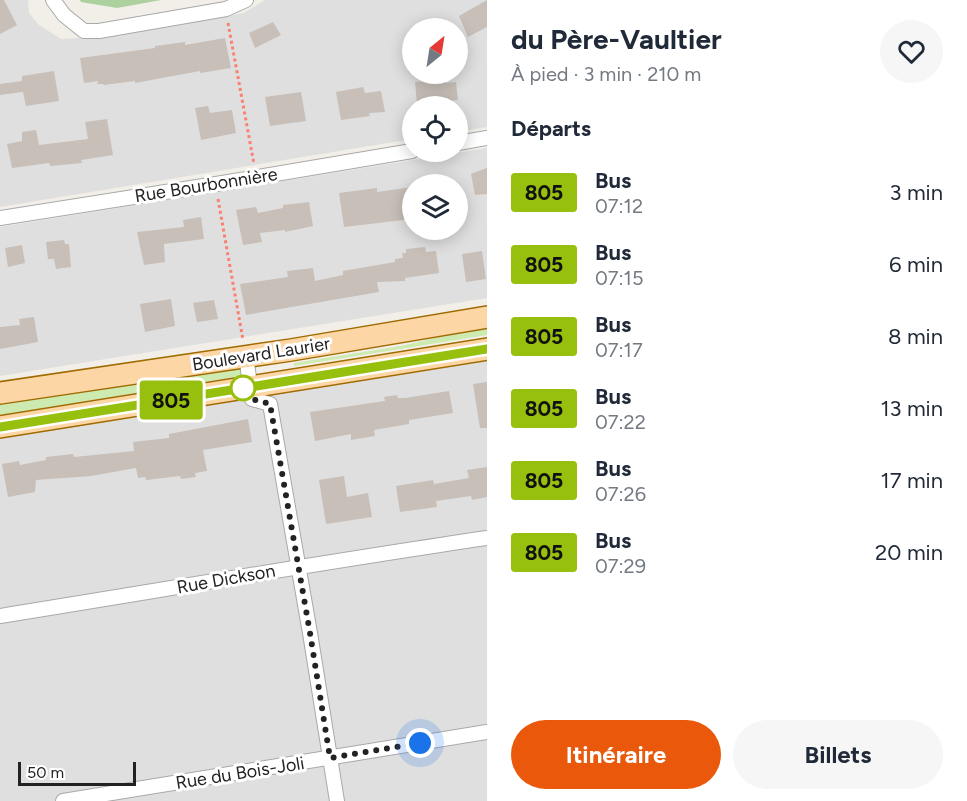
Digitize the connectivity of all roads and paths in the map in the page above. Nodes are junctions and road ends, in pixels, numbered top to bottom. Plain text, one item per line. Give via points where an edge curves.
1 (53, 0) edge
2 (246, 0) edge
3 (226, 9) junction
4 (487, 138) edge
5 (468, 141) edge
6 (402, 153) edge
7 (256, 177) junction
8 (216, 184) junction
9 (0, 218) edge
10 (487, 317) edge
11 (487, 348) edge
12 (246, 357) junction
13 (250, 388) junction
14 (0, 393) edge
15 (0, 427) edge
16 (487, 538) edge
17 (299, 566) junction
18 (0, 616) edge
19 (487, 732) edge
20 (330, 758) junction
21 (63, 801) edge
22 (337, 801) edge

1 - 3 street via 63,15 84,31
2 - 3 street
3 - 7 path
4 - 5 street
6 - 7 street, Rue Bourbonnière
7 - 8 street, Rue Bourbonnière
8 - 9 street, Rue Bourbonnière
8 - 12 path
10 - 12 main road, Boulevard Laurier
11 - 13 main road, Boulevard Laurier
12 - 13 street
12 - 14 main road, Boulevard Laurier
13 - 15 main road, Boulevard Laurier
13 - 17 street via 252,399 270,404
16 - 17 street, Rue Dickson
17 - 18 street, Rue Dickson
17 - 20 street
19 - 20 street, Rue du Bois-Joli
20 - 21 street, Rue du Bois-Joli
20 - 22 street

